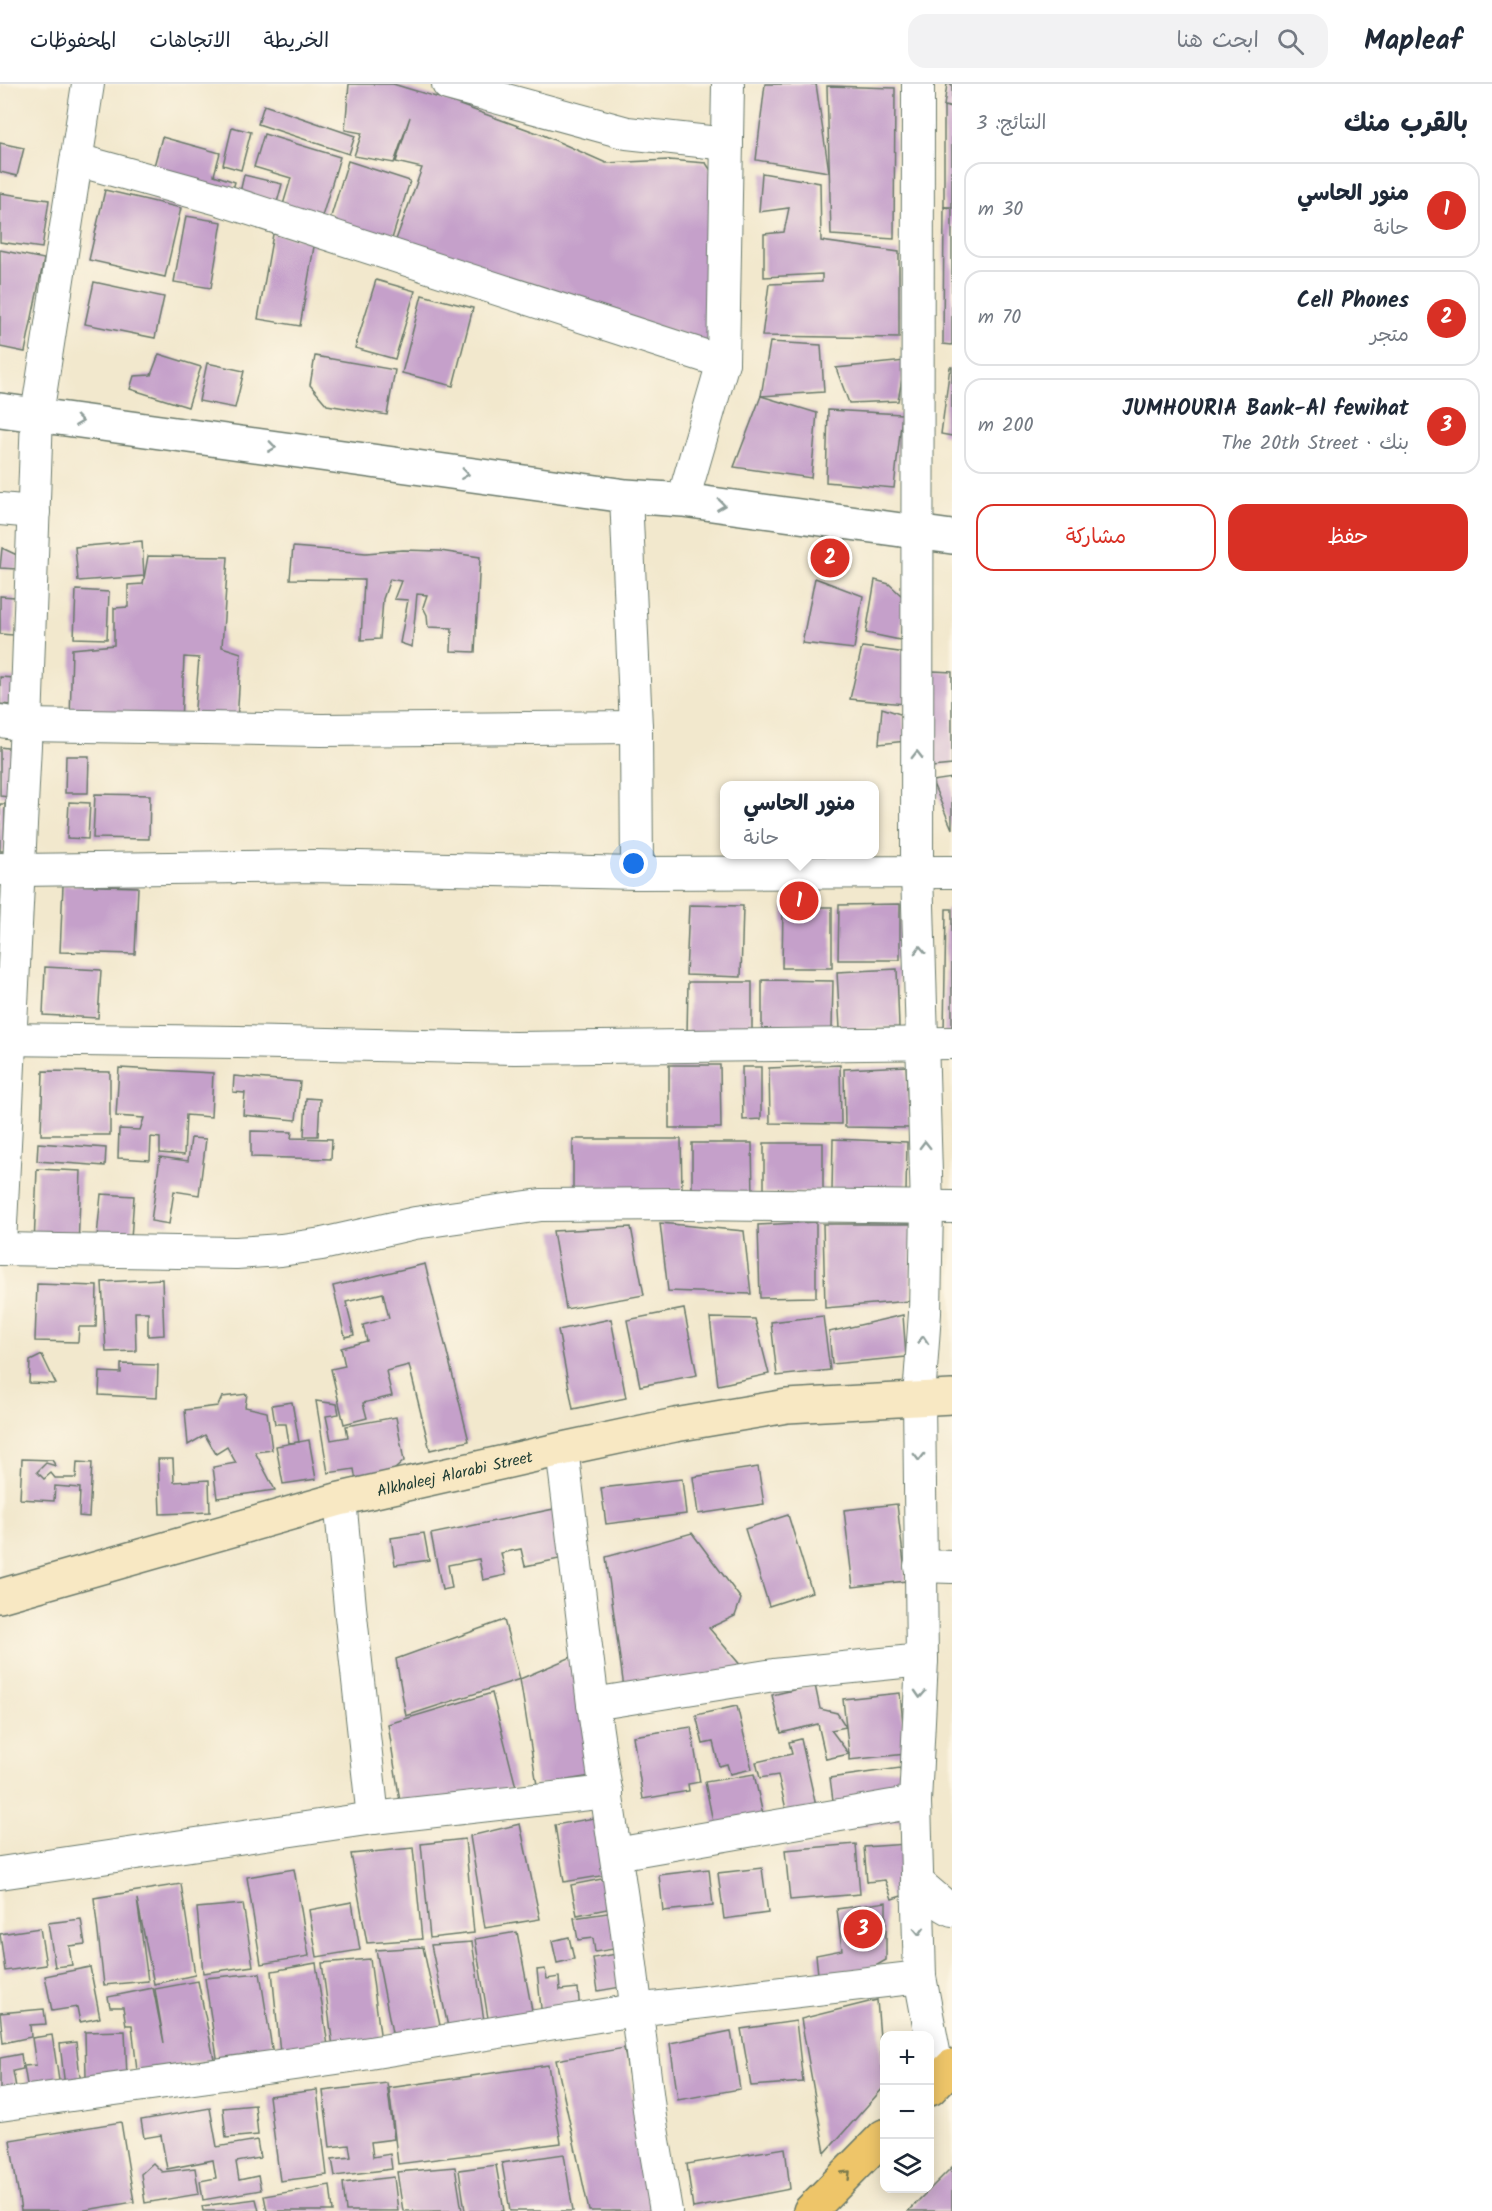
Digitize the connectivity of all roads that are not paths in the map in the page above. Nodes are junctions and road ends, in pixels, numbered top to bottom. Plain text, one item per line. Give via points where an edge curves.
1 (88, 84) edge
2 (448, 84) edge
3 (728, 84) edge
4 (918, 84) edge
5 (727, 144) junction
6 (77, 160) junction
7 (723, 362) junction
8 (0, 410) edge
9 (37, 415) junction
10 (626, 496) junction
11 (683, 500) junction
12 (0, 509) edge
13 (34, 512) junction
14 (917, 533) junction
15 (952, 537) edge
16 (13, 723) edge
17 (636, 727) junction
18 (9, 869) edge
19 (917, 872) junction
20 (952, 872) edge
21 (637, 873) junction
22 (6, 1040) edge
23 (937, 1043) edge
24 (939, 1207) edge
25 (0, 1244) edge
26 (0, 1249) edge
27 (952, 1397) edge
28 (919, 1398) junction
29 (562, 1449) junction
30 (340, 1499) junction
31 (920, 1566) junction
32 (952, 1567) edge
33 (0, 1596) edge
34 (922, 1660) junction
35 (593, 1704) junction
36 (607, 1792) junction
37 (915, 1802) junction
38 (374, 1818) junction
39 (616, 1854) junction
40 (0, 1873) edge
41 (917, 1882) junction
42 (952, 1910) edge
43 (920, 1977) junction
44 (635, 2010) junction
45 (940, 2078) edge
46 (0, 2105) edge
47 (882, 2139) edge
48 (666, 2211) edge
49 (810, 2211) edge

1 - 6 street
2 - 5 street via 627,133
3 - 5 street
4 - 14 street
5 - 7 street
6 - 7 street via 230,203
6 - 9 street
7 - 11 street
8 - 9 street
9 -> 10 street
9 - 13 street
10 - 11 street
10 - 17 street
11 -> 14 street
12 - 13 street
13 - 16 street
14 - 15 street
19 -> 14 street
16 - 17 street via 322,729
16 - 18 street
17 - 21 street
18 - 21 street via 312,866
18 - 22 street
19 - 20 street
19 - 21 street
23 -> 19 street
22 - 23 street via 515,1048
22 - 25 street
24 -> 23 street
24 - 26 street via 541,1205 416,1222 281,1250 236,1253
28 -> 24 street
27 - 28 main road, Alkhaleej Alarabi Street
28 - 29 main road, Alkhaleej Alarabi Street via 787,1406
28 -> 31 street
29 - 30 main road, Alkhaleej Alarabi Street
29 - 35 street
30 - 33 main road, Alkhaleej Alarabi Street
30 - 38 street
31 - 32 street
31 - 34 street
34 - 35 street via 774,1675
34 -> 37 street
35 - 36 street
36 - 38 street
36 - 39 street
37 - 39 street
37 - 41 street
38 - 40 street
39 - 44 street
41 - 42 street
41 -> 43 street
43 - 44 street
43 - 45 street
44 - 46 street via 351,2056
44 - 48 street
49 -> 47 main road

